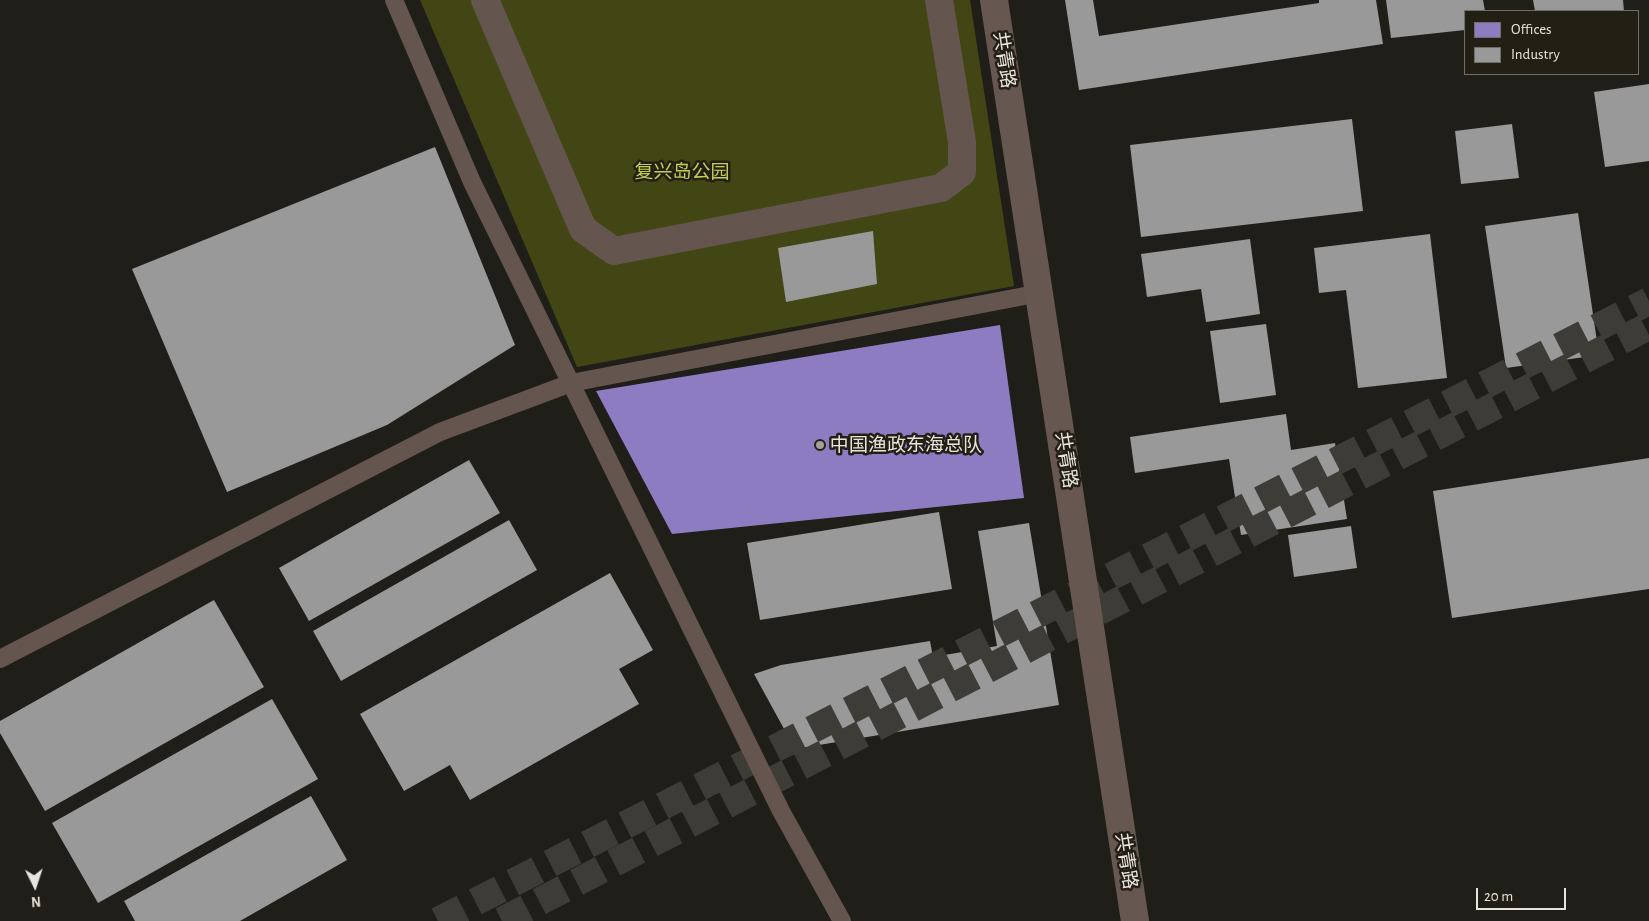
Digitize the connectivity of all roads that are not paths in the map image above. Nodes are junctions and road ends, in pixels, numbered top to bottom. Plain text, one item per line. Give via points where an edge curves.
1 (394, 0) edge
2 (485, 0) edge
3 (938, 0) edge
4 (994, 0) edge
5 (1040, 293) junction
6 (571, 384) junction
7 (0, 659) edge
8 (842, 921) edge
9 (1135, 921) edge

1 - 6 lane via 472,182
2 - 3 street via 583,229 614,251 941,188 962,172 962,142
4 - 5 street, 共青路
5 - 6 lane
5 - 9 street, 共青路
6 - 7 lane via 440,432
6 - 8 lane via 781,811

